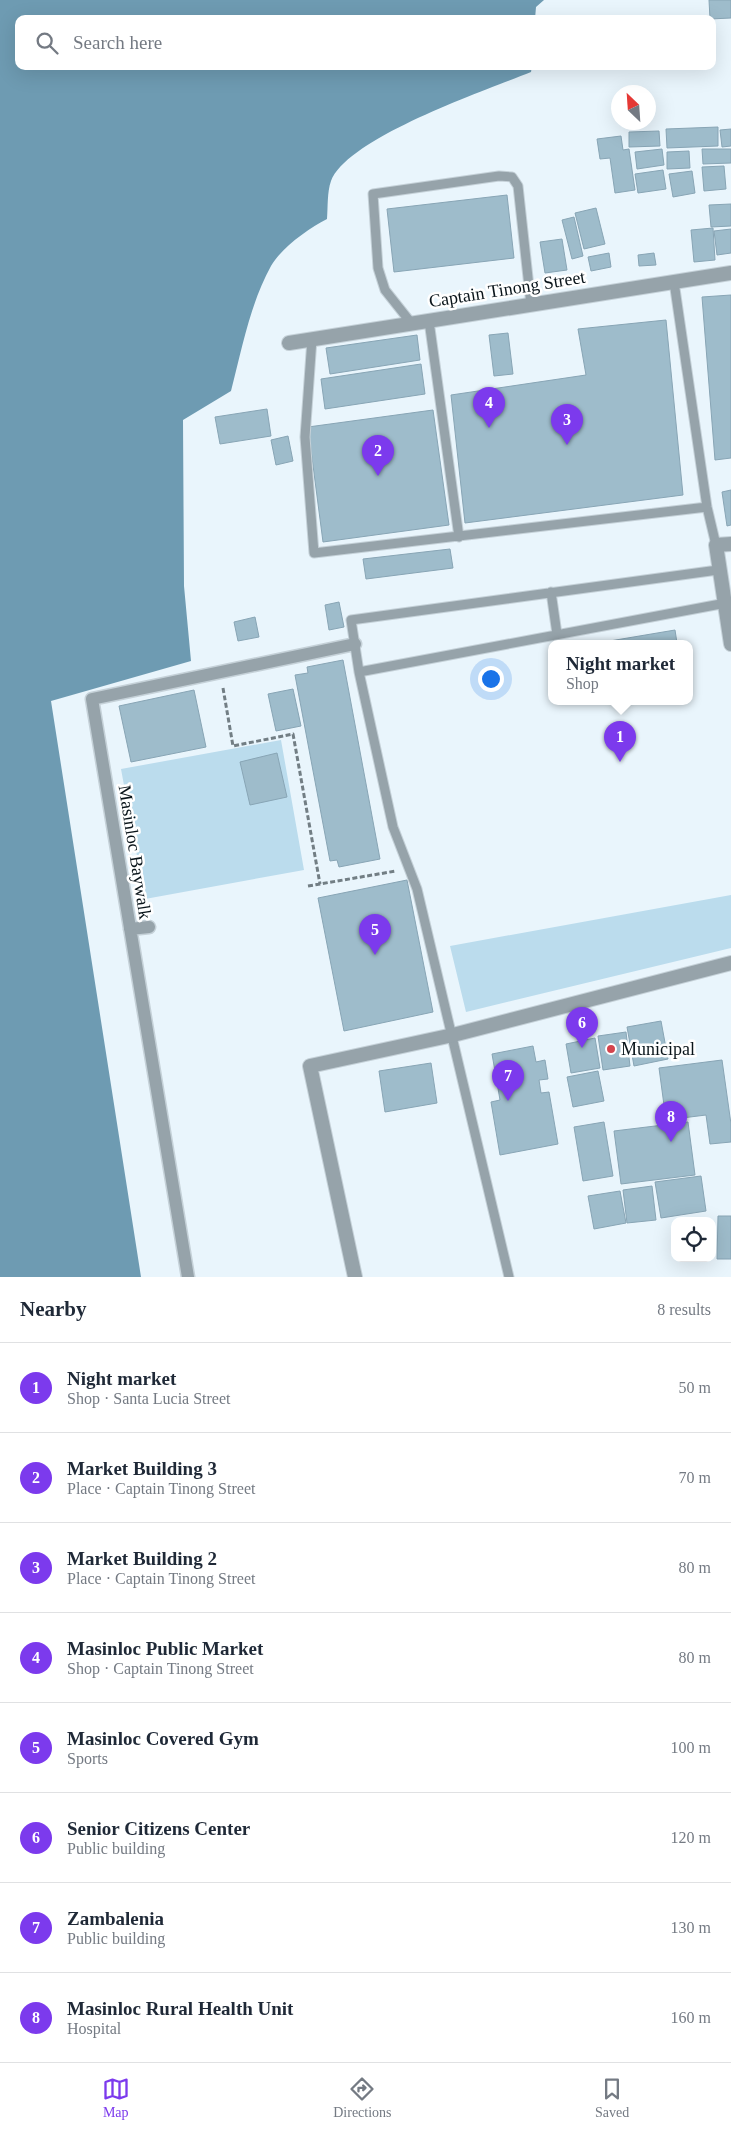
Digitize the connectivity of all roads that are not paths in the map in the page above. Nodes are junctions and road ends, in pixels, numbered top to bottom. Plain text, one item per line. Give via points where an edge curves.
1 (731, 274) edge
2 (674, 282) junction
3 (531, 305) junction
4 (429, 321) junction
5 (412, 324) junction
6 (312, 339) junction
7 (289, 343) dead end
8 (707, 507) junction
9 (458, 537) junction
10 (731, 544) edge
11 (716, 546) junction
12 (718, 570) junction
13 (551, 592) junction
14 (726, 603) junction
15 (558, 634) junction
16 (356, 644) junction
17 (731, 644) edge
18 (359, 672) junction
19 (149, 927) dead end
20 (130, 930) junction
21 (731, 963) edge
22 (452, 1035) junction
23 (188, 1277) edge
24 (355, 1277) edge
25 (509, 1277) edge

1 - 2 street, Captain Tinong Street
2 - 3 street, Captain Tinong Street
2 - 8 lane
3 - 4 street, Captain Tinong Street
3 - 5 lane via 518,186 512,177 499,176 373,194 378,268 385,290
4 - 5 street, Captain Tinong Street
4 - 9 lane
5 - 6 street, Captain Tinong Street
6 - 7 street, Captain Tinong Street
6 - 9 lane via 304,437 314,553
8 - 9 lane
8 - 11 lane
10 - 11 street
11 - 12 street
12 - 13 lane
12 - 14 street
13 - 15 lane
13 - 16 lane via 351,620
14 - 15 lane
14 - 17 street
15 - 18 lane
16 - 18 lane
16 - 20 street, Masinloc Baywalk via 92,699
18 - 22 lane via 392,828 417,889
19 - 20 street
20 - 23 street, Masinloc Baywalk
21 - 22 street
22 - 24 street via 310,1066
22 - 25 lane

